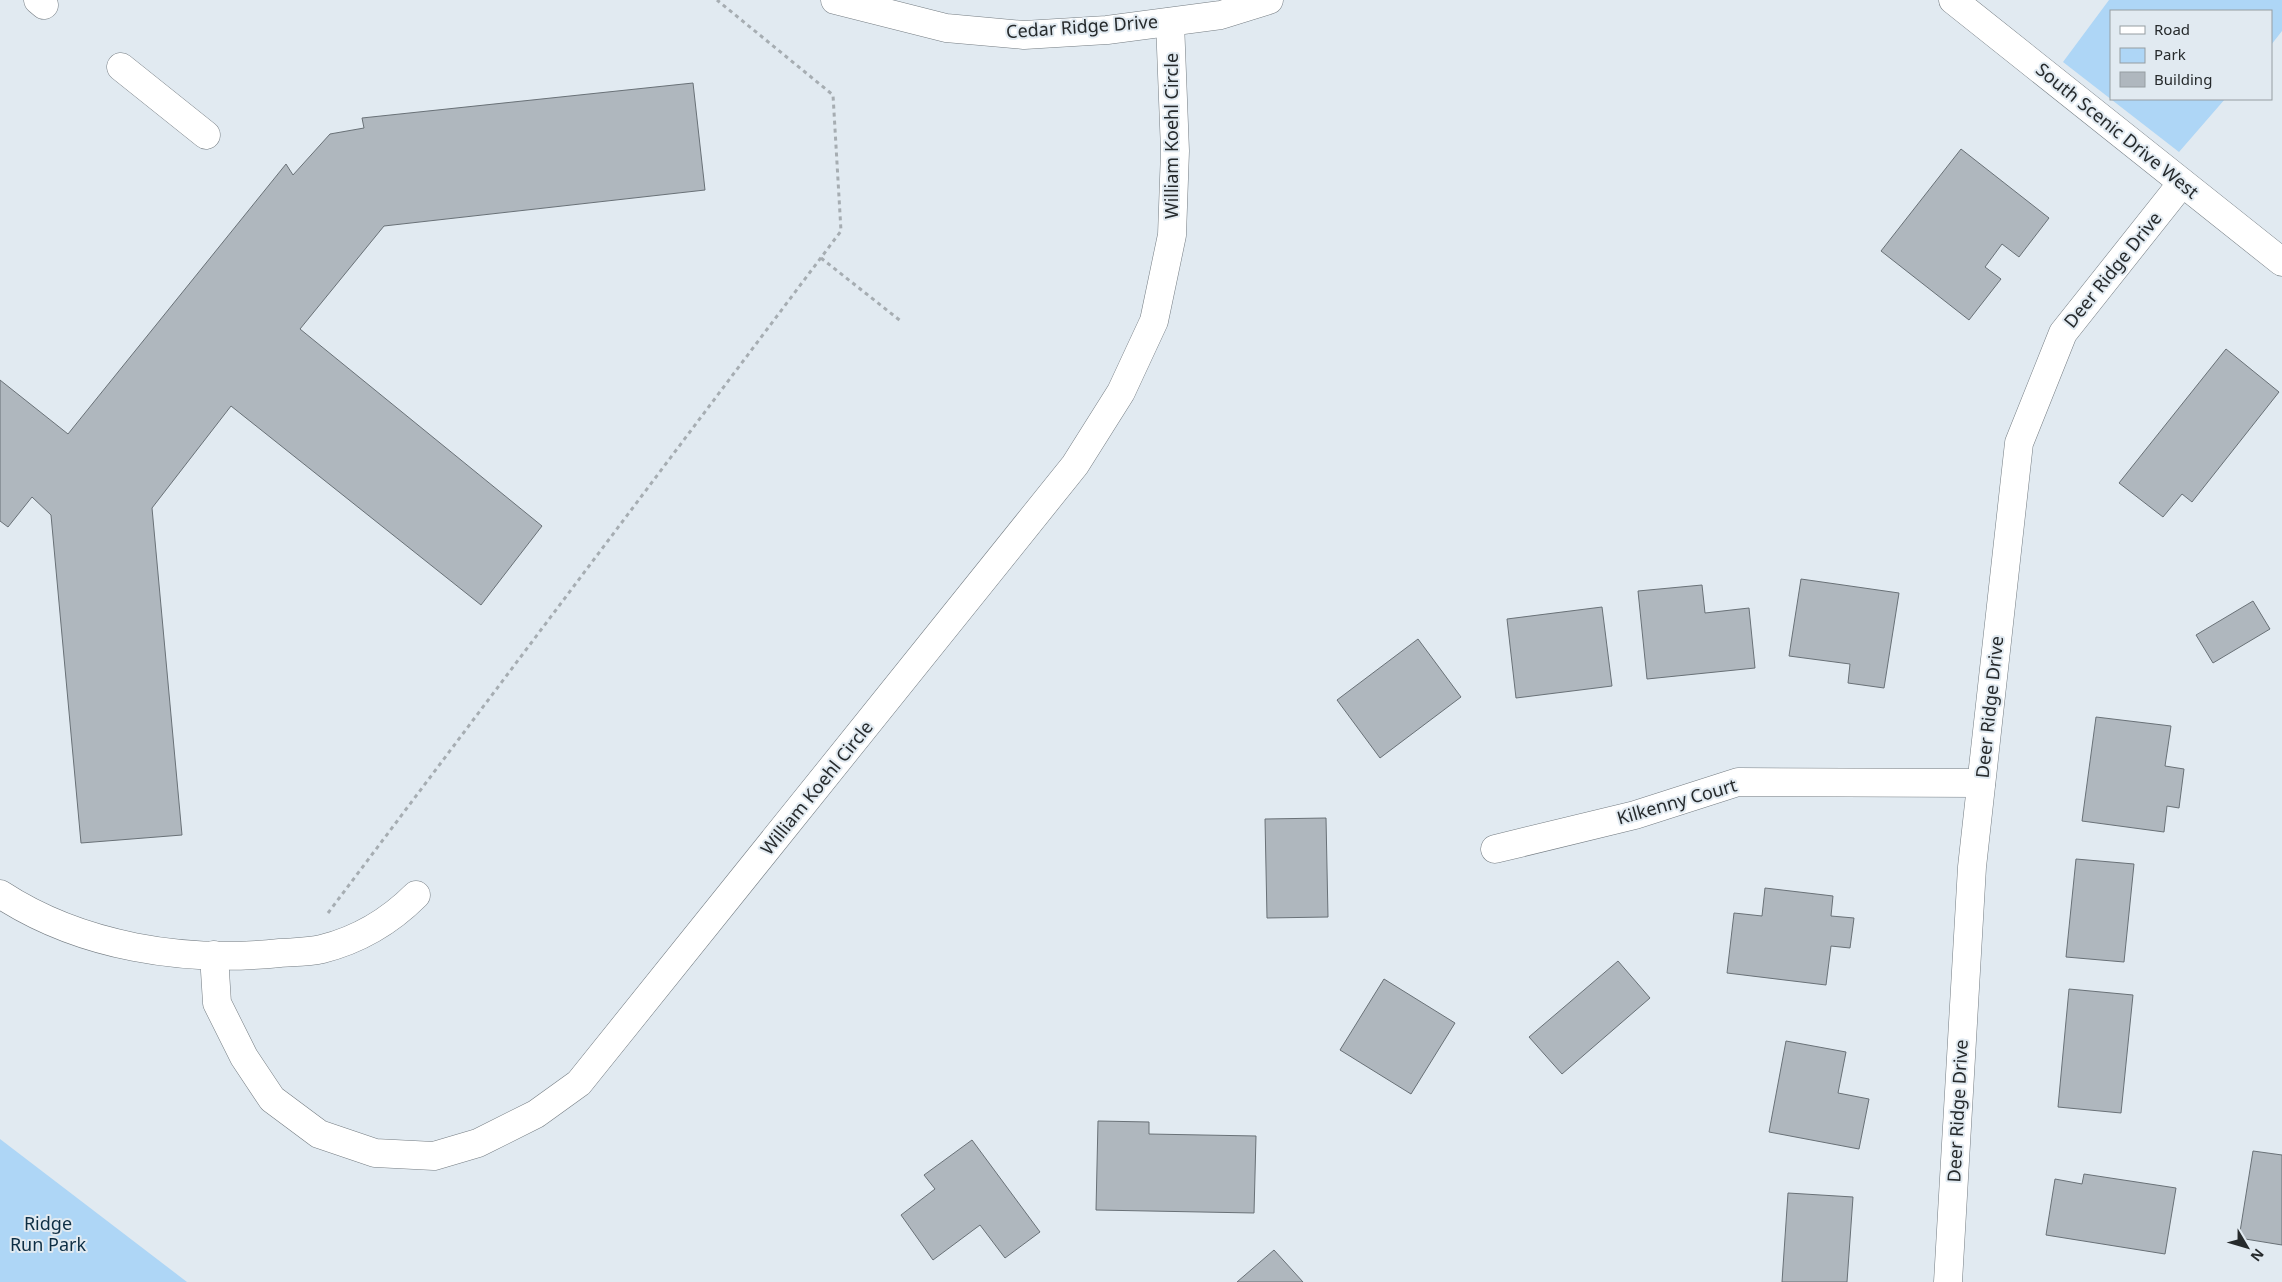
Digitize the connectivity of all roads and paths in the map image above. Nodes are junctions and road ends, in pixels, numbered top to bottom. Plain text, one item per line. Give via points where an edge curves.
1 (717, 0) edge
2 (835, 0) edge
3 (1269, 0) edge
4 (1953, 0) edge
5 (1170, 22) junction
6 (121, 67) dead end
7 (206, 135) dead end
8 (2182, 183) junction
9 (821, 258) junction
10 (2282, 262) edge
11 (902, 322) dead end
12 (1981, 783) junction
13 (1495, 849) dead end
14 (0, 894) edge
15 (416, 895) dead end
16 (299, 951) junction
17 (214, 955) junction
18 (1948, 1282) edge

1 - 9 path via 833,95 841,231
2 - 5 street, Cedar Ridge Drive via 946,28 1024,35
3 - 5 street, Cedar Ridge Drive via 1221,15
4 - 8 street, South Scenic Drive West
5 - 17 street, William Koehl Circle via 1175,151 1172,235 1154,321 1121,392 1075,465 579,1083 536,1114 478,1142 434,1156 375,1153 319,1134 272,1099 244,1057 217,1003
6 - 7 street
8 - 10 street, South Scenic Drive West
8 - 12 street, Deer Ridge Drive via 2063,333 2019,443
9 - 11 path
9 - 16 path
12 - 13 street, Kilkenny Court via 1738,782 1635,815
12 - 18 street, Deer Ridge Drive via 1972,867
14 - 17 street via 63,927 128,947
15 - 16 street via 398,913 360,936 321,950
16 - 17 street

